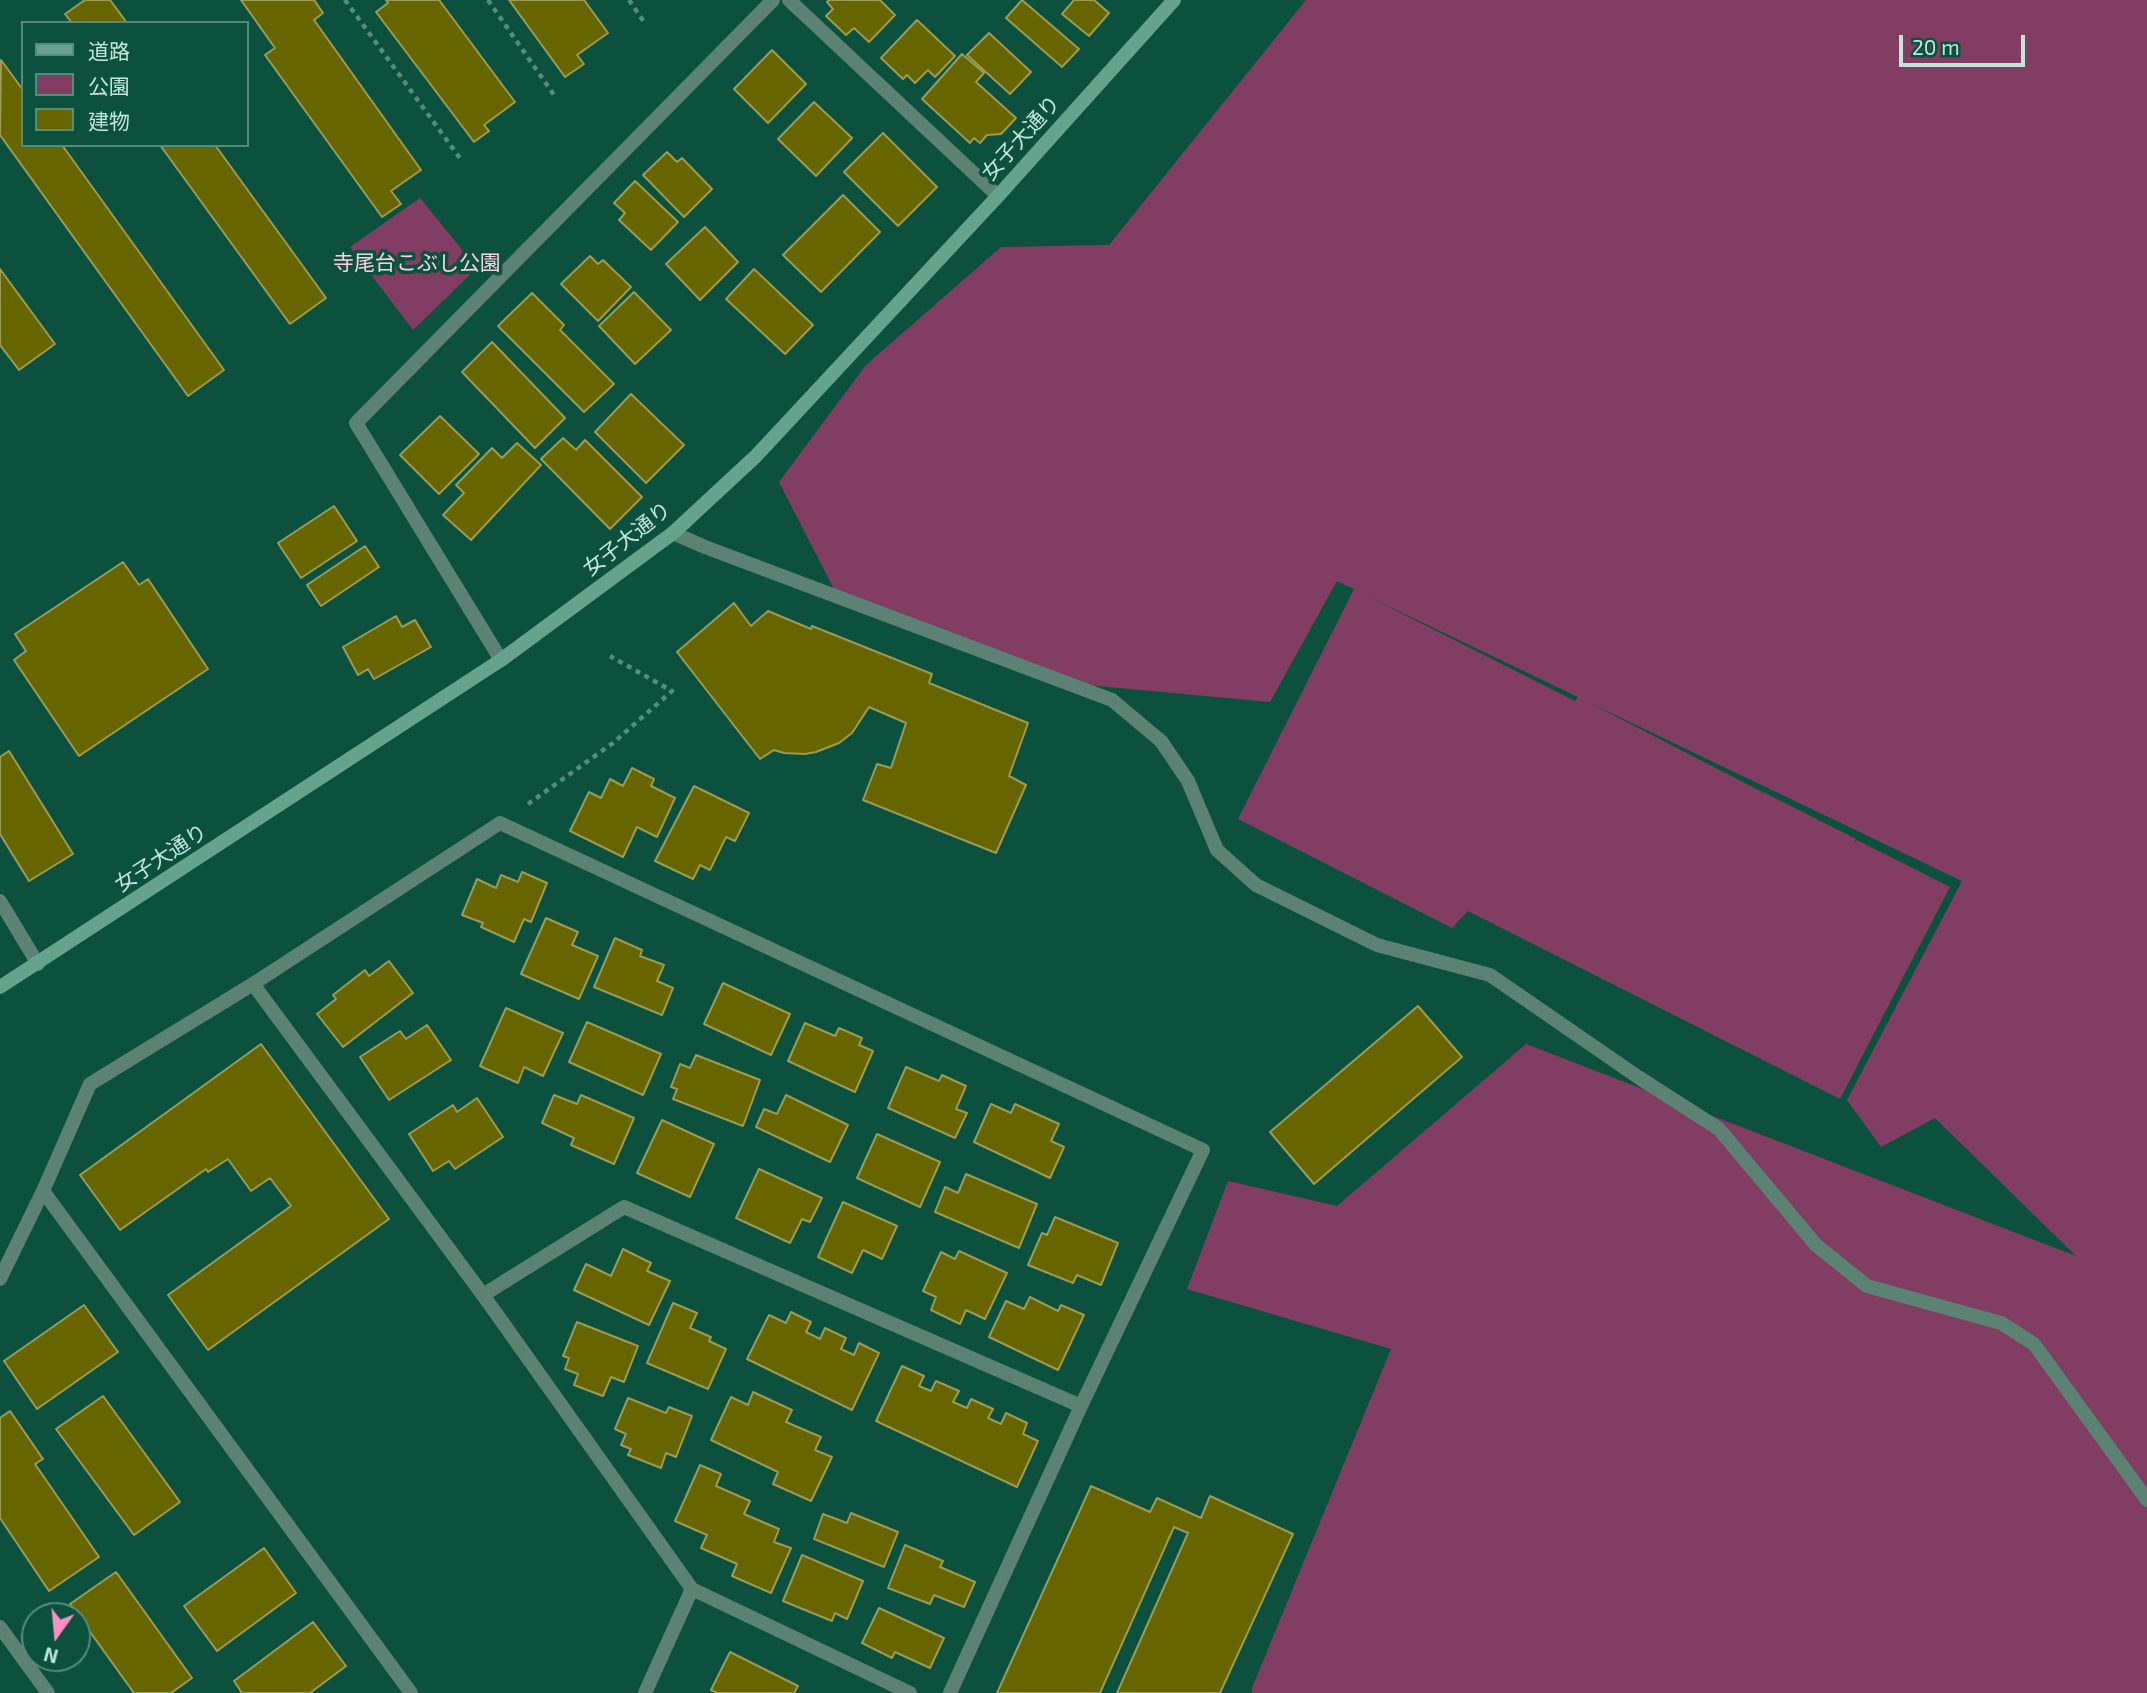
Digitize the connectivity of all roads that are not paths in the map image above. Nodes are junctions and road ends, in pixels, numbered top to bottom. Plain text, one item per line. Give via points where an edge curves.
1 (773, 0) edge
2 (789, 0) edge
3 (1174, 0) edge
4 (998, 196) junction
5 (673, 533) junction
6 (501, 660) junction
7 (0, 901) edge
8 (38, 964) junction
9 (253, 984) junction
10 (0, 987) edge
11 (43, 1191) junction
12 (0, 1279) edge
13 (483, 1295) junction
14 (1081, 1406) junction
15 (2147, 1500) edge
16 (692, 1589) junction
17 (0, 1627) edge
18 (48, 1693) edge
19 (411, 1693) edge
20 (645, 1693) edge
21 (910, 1693) edge
22 (950, 1693) edge

1 - 6 street via 356,423
2 - 4 street
3 - 4 street, 女子大通り
4 - 5 street, 女子大通り via 756,456
5 - 6 street, 女子大通り
5 - 15 street via 1112,700 1161,741 1188,781 1217,850 1256,885 1377,945 1490,975 1719,1129 1816,1245 1867,1286 2001,1323 2034,1343
6 - 8 street, 女子大通り
7 - 8 street
8 - 10 street, 女子大通り
9 - 11 street via 89,1084
9 - 13 street
9 - 14 street via 500,823 1203,1150
11 - 12 street
11 - 19 street
13 - 14 street via 624,1207
13 - 16 street
14 - 22 street
16 - 20 street
16 - 21 street
17 - 18 street

